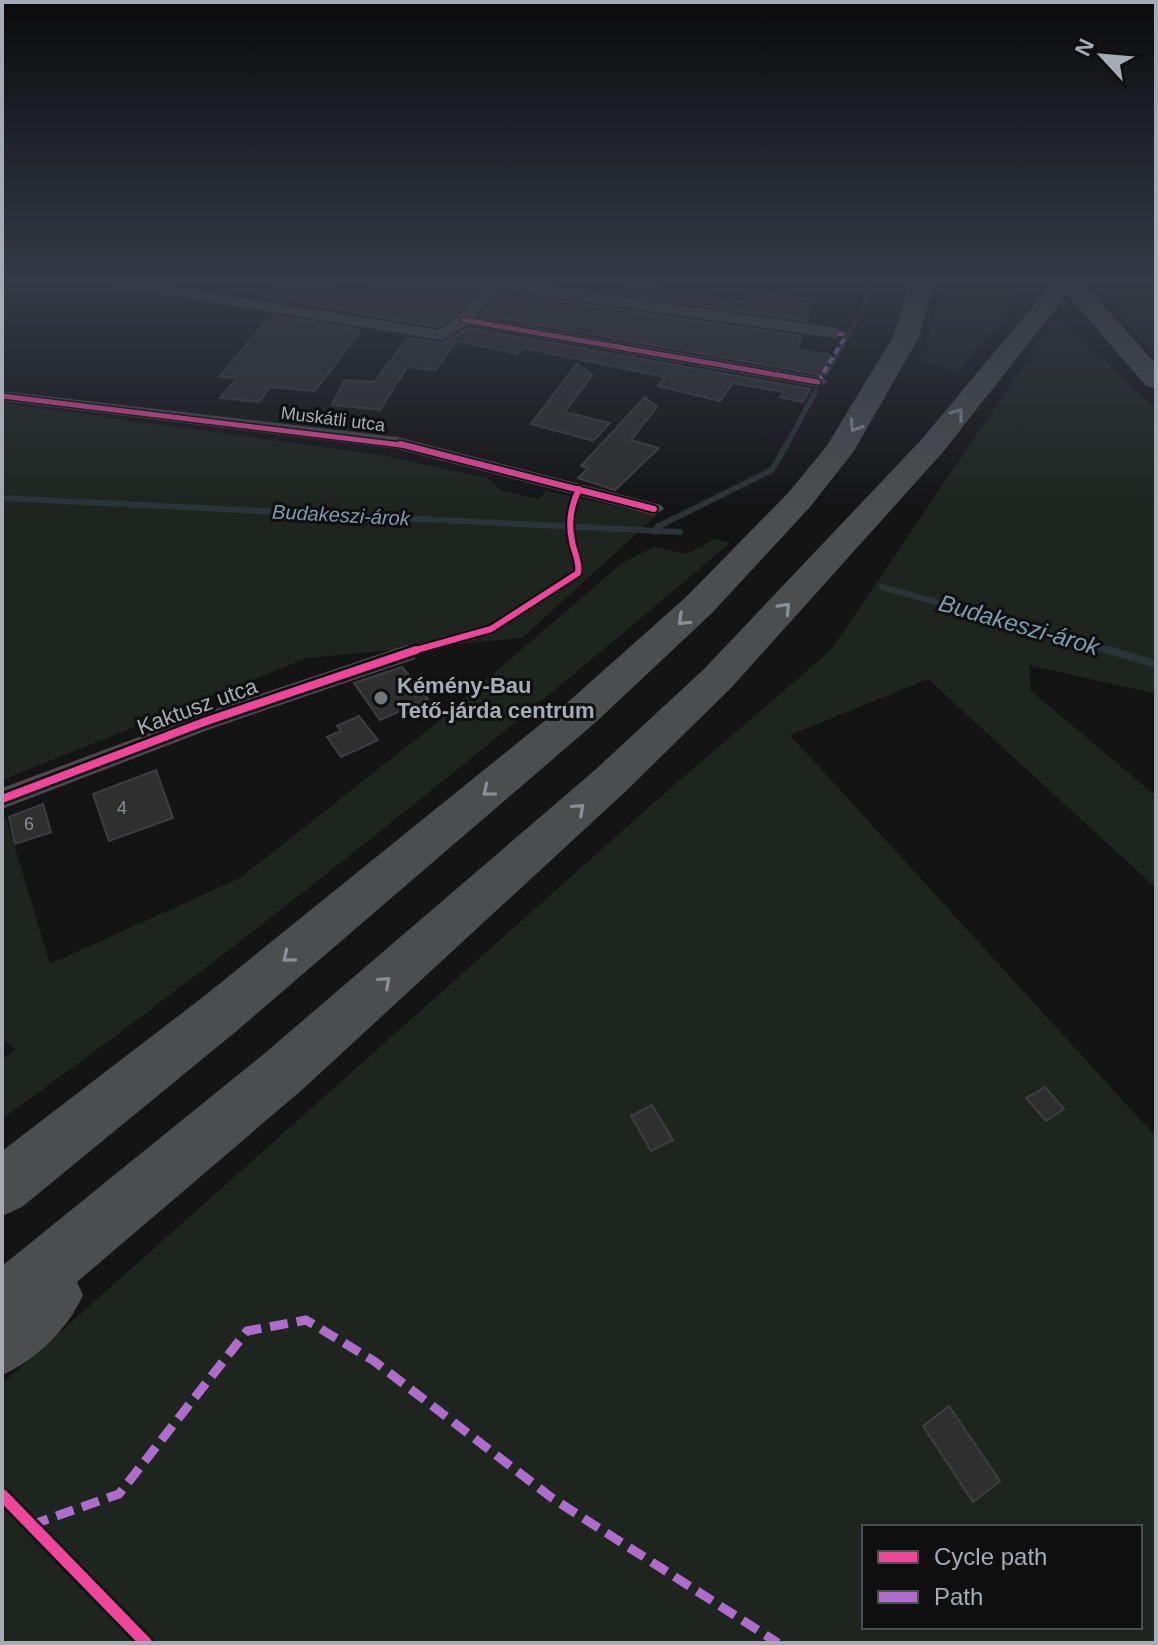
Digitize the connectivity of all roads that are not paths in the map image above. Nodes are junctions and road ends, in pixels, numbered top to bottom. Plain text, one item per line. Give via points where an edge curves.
1 (674, 357) edge
2 (894, 357) edge
3 (1004, 357) edge
4 (1135, 357) edge
5 (1156, 380) edge
6 (818, 382) dead end
7 (2, 396) edge
8 (654, 509) dead end
9 (407, 653) dead end
10 (2, 799) edge
11 (284, 1071) junction
12 (2, 1187) edge
13 (2, 1306) edge
14 (2, 1343) edge

1 - 6 street
2 -> 12 highway via 839,451 699,605 571,722
11 -> 3 highway via 718,678 932,446
4 - 5 highway
7 - 8 street, Muskátli utca via 397,443
9 - 10 street, Kaktusz utca
11 - 13 highway
11 - 14 highway

